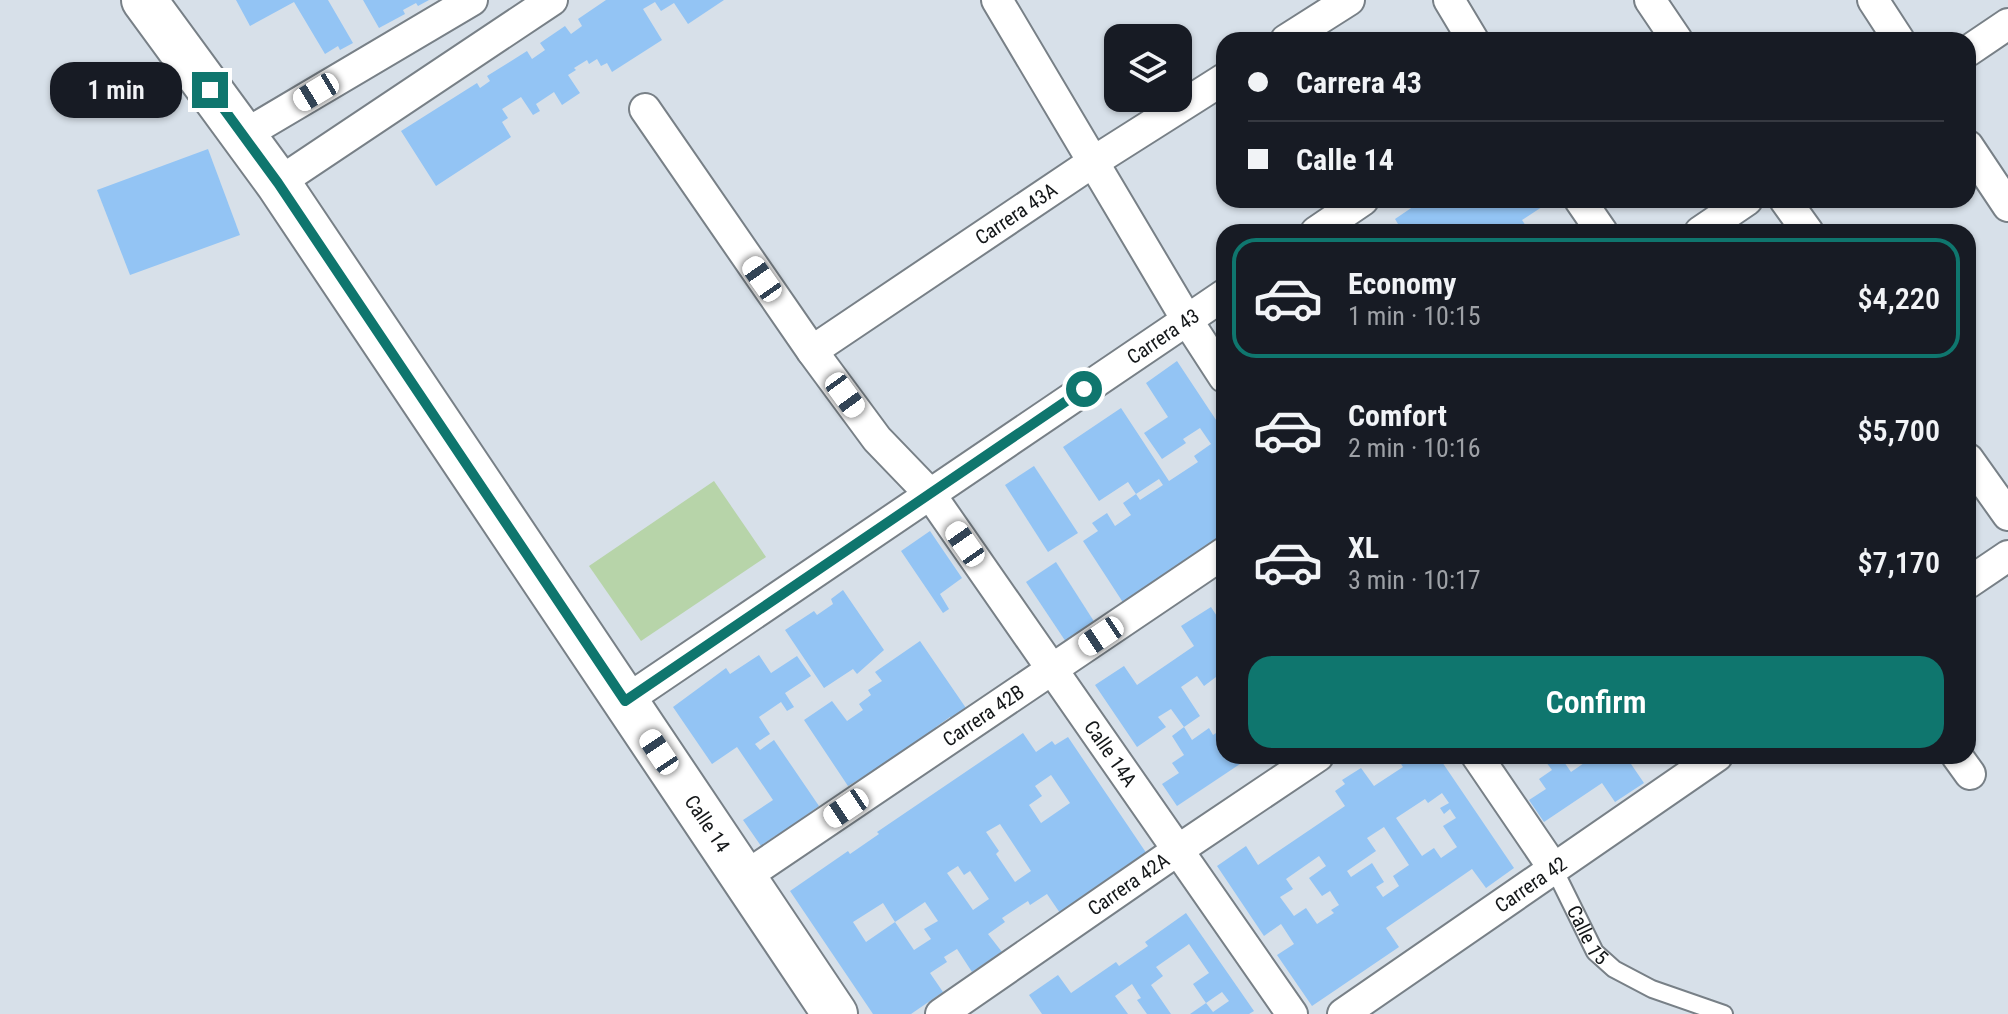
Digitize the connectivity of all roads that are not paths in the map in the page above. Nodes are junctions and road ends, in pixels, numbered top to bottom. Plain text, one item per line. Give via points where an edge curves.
1 (144, 0) edge
2 (472, 0) edge
3 (552, 0) edge
4 (997, 0) edge
5 (1349, 0) edge
6 (1449, 0) edge
7 (1650, 0) edge
8 (1873, 0) edge
9 (2008, 24) edge
10 (1299, 32) edge
11 (1468, 32) edge
12 (1672, 32) edge
13 (1894, 32) edge
14 (1976, 46) edge
15 (1216, 84) edge
16 (645, 109) dead end
17 (244, 135) junction
18 (1976, 158) edge
19 (1093, 162) junction
20 (278, 183) junction
21 (2008, 206) edge
22 (1351, 208) edge
23 (1735, 208) edge
24 (1328, 224) edge
25 (1712, 224) edge
26 (1216, 300) edge
27 (1187, 320) junction
28 (812, 351) junction
29 (1216, 365) edge
30 (1976, 470) edge
31 (930, 494) junction
32 (2008, 515) edge
33 (2008, 556) edge
34 (1216, 558) edge
35 (1976, 578) edge
36 (1052, 669) junction
37 (625, 701) junction
38 (1306, 764) edge
39 (1482, 764) edge
40 (1705, 764) edge
41 (1178, 850) junction
42 (1554, 869) junction
43 (743, 878) junction
44 (835, 1014) edge
45 (941, 1014) edge
46 (1292, 1014) edge
47 (1343, 1014) edge
48 (1724, 1014) edge

1 - 17 street, Calle 14
2 - 17 street
3 - 20 street
4 - 19 street
5 - 10 street
6 - 11 street
7 - 12 street
8 - 13 street
9 - 14 street
15 - 19 street, Carrera 43A
16 - 28 street, Calle 14A
17 - 20 street, Calle 14
18 - 21 street
19 - 27 street
19 - 28 street, Carrera 43A
20 - 37 street, Calle 14
22 - 24 street
23 - 25 street
26 - 27 street, Carrera 43
27 - 29 street
27 - 31 street, Carrera 43
28 - 31 street, Calle 14A via 877,439
30 - 32 street
31 - 36 street, Calle 14A
31 - 37 street, Carrera 43
33 - 35 street
34 - 36 street, Carrera 42B
36 - 41 street, Calle 14A
36 - 43 street, Carrera 42B
37 - 43 street, Calle 14
38 - 41 street, Carrera 42A
39 - 42 street, Calle 15
40 - 42 street, Carrera 42
41 - 45 street, Carrera 42A
41 - 46 street, Calle 14A
42 - 47 street, Carrera 42
42 - 48 lane, Calle 15 via 1595,952 1614,969 1652,989
43 - 44 street, Calle 14

